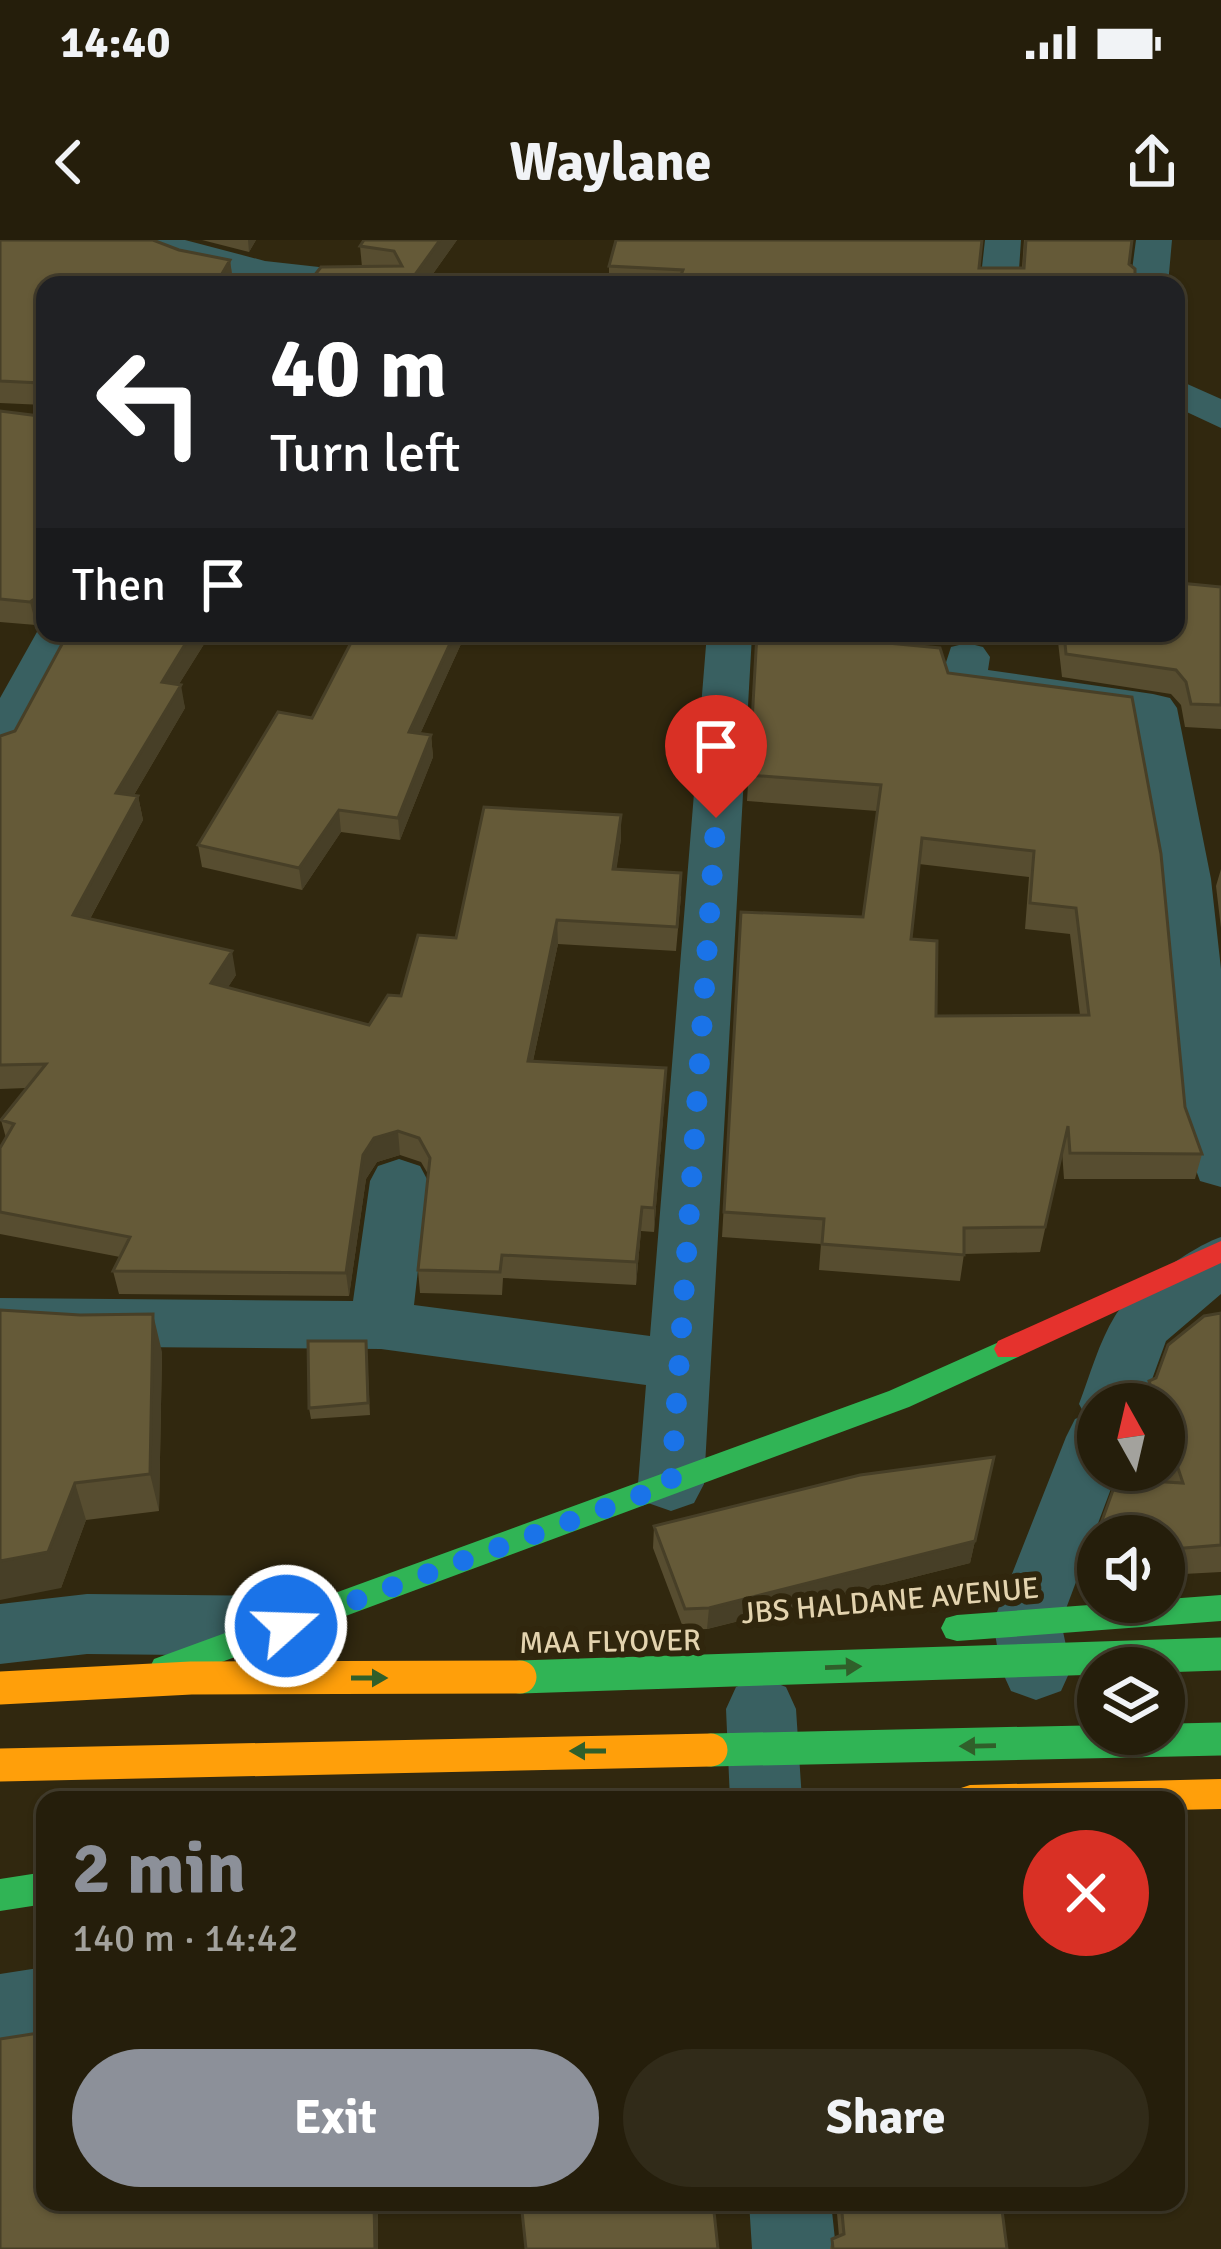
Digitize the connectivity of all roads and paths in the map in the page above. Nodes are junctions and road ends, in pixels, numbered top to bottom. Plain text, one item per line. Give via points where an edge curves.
1 (153, 240) edge
2 (1003, 240) edge
3 (1154, 240) edge
4 (280, 276) edge
5 (1000, 276) edge
6 (1150, 276) edge
7 (1185, 396) edge
8 (1221, 416) edge
9 (53, 642) edge
10 (737, 642) edge
11 (969, 645) edge
12 (919, 652) edge
13 (0, 742) edge
14 (1221, 1166) edge
15 (399, 1181) dead end
16 (1221, 1256) edge
17 (0, 1322) edge
18 (381, 1325) junction
19 (679, 1365) junction
20 (1119, 1383) edge
21 (671, 1484) junction
22 (1077, 1491) edge
23 (1221, 1608) edge
24 (1027, 1622) junction
25 (286, 1626) junction
26 (937, 1629) dead end
27 (0, 1634) edge
28 (780, 1641) joint
29 (1221, 1654) edge
30 (0, 1688) edge
31 (444, 1703) dead end
32 (34, 1717) dead end
33 (308, 1729) dead end
34 (1221, 1739) edge
35 (0, 1765) edge
36 (0, 1780) edge
37 (767, 1791) edge
38 (1059, 1791) edge
39 (1221, 1794) edge
40 (1185, 1795) edge
41 (36, 1889) edge
42 (0, 1895) edge
43 (36, 2006) edge
44 (0, 2012) edge
45 (791, 2211) edge
46 (794, 2249) edge

1 - 4 street via 194,258
2 - 5 street
3 - 6 street
7 - 8 street
9 - 13 street
10 - 19 street
11 - 12 street
11 - 14 street via 963,681 1153,708 1185,879 1210,1132
15 - 18 street
16 - 20 street via 1140,1328
16 - 21 main road via 899,1399
17 - 18 street
18 - 19 street
19 - 21 street
21 - 25 main road
22 - 24 street
23 - 24 main road, JBS HALDANE AVENUE
24 - 26 main road, JBS HALDANE AVENUE
24 - 38 street
25 - 27 street via 87,1624
25 - 32 main road
28 - 31 main road, JBS HALDANE AVENUE
28 - 37 street
30 -> 29 main road, MAA FLYOVER, bridge
33 - 36 main road
34 -> 35 main road, bridge
39 - 40 main road
41 - 42 main road
43 - 44 street
45 - 46 street

